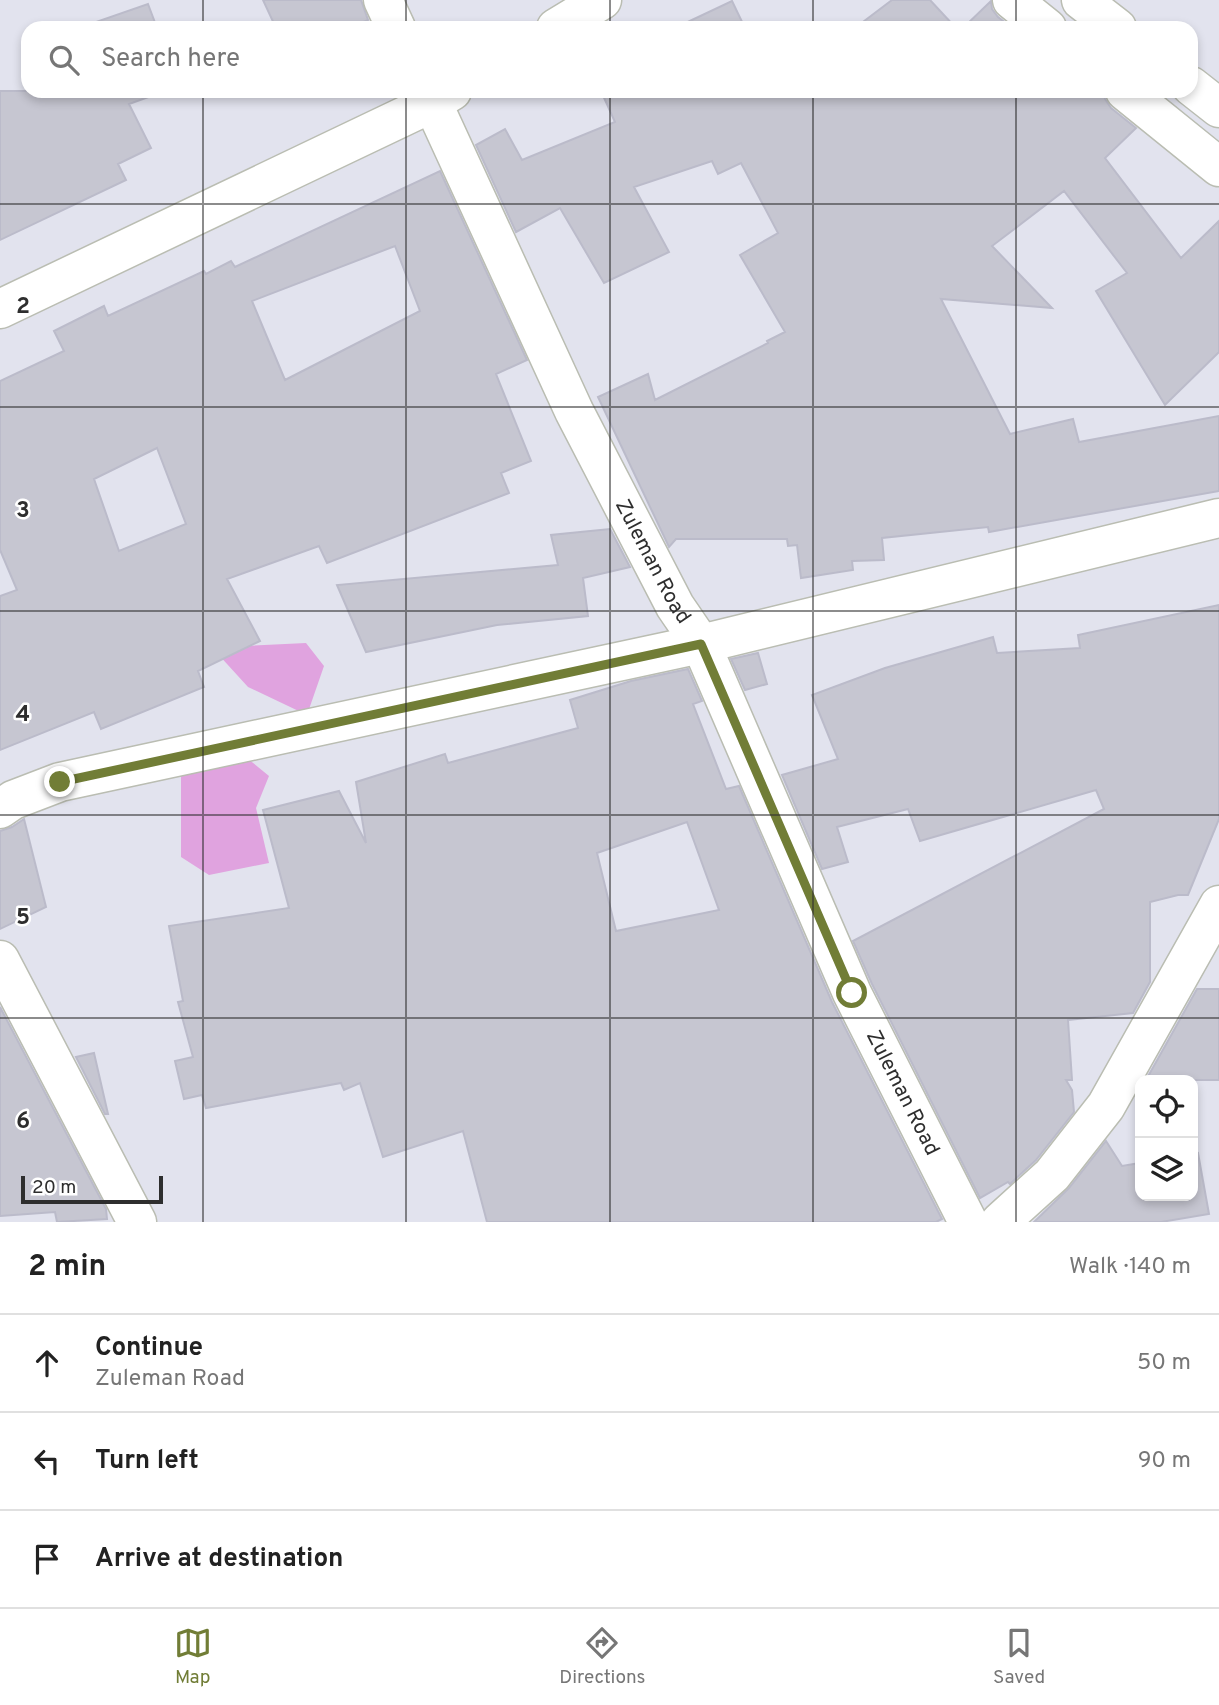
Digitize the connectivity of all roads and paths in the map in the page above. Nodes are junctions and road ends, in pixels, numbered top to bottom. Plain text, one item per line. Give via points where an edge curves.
1 (383, 0) edge
2 (602, 0) edge
3 (1012, 0) edge
4 (1081, 0) edge
5 (393, 21) edge
6 (568, 21) edge
7 (1038, 21) edge
8 (1108, 21) edge
9 (1198, 92) edge
10 (431, 98) edge
11 (438, 98) edge
12 (1134, 98) edge
13 (1219, 108) edge
14 (1219, 167) edge
15 (0, 309) edge
16 (1219, 518) edge
17 (701, 644) junction
18 (0, 809) edge
19 (1219, 905) edge
20 (0, 960) edge
21 (137, 1222) edge
22 (968, 1222) edge
23 (1000, 1222) edge

1 - 5 street
2 - 6 street
3 - 7 street
4 - 8 street
9 - 13 street
10 - 15 street
11 - 17 street, Zuleman Road via 574,411 675,606
12 - 14 street
16 - 17 street
17 - 18 street via 60,782
17 - 22 street, Zuleman Road via 852,993
19 - 23 street via 1106,1106 1052,1174
20 - 21 street

